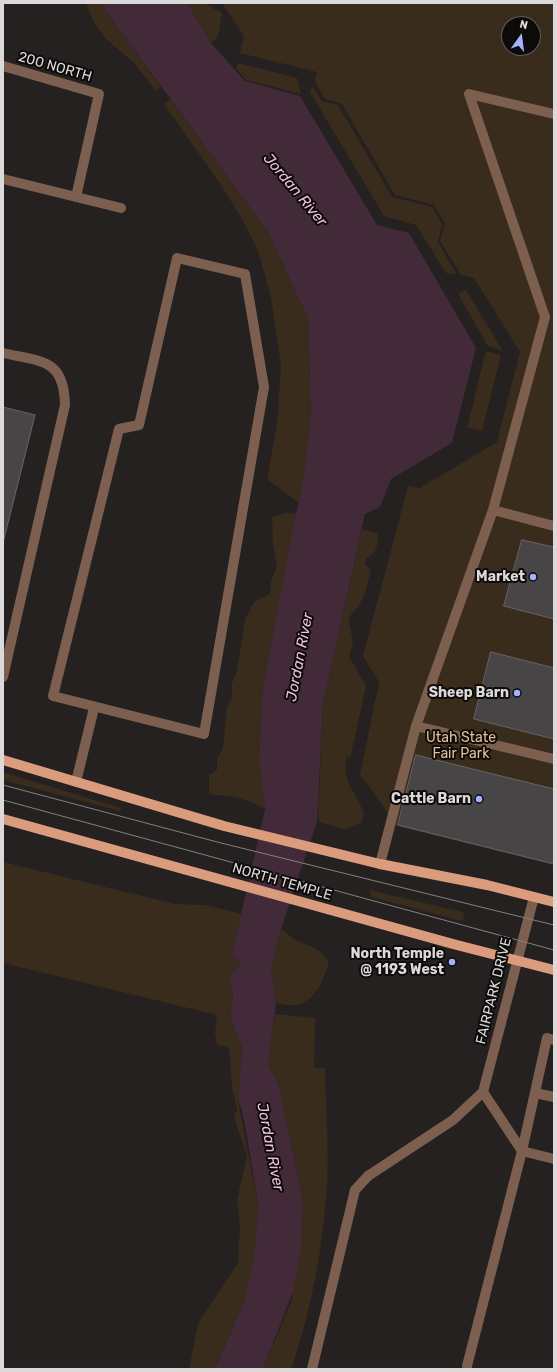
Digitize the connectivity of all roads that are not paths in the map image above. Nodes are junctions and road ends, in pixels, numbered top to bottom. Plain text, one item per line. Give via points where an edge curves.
1 (3, 66) edge
2 (554, 114) edge
3 (3, 179) edge
4 (76, 197) junction
5 (121, 208) dead end
6 (3, 353) edge
7 (493, 510) junction
8 (554, 526) edge
9 (3, 677) edge
10 (94, 708) junction
11 (416, 726) junction
12 (3, 760) edge
13 (554, 760) edge
14 (76, 782) junction
15 (3, 820) edge
16 (380, 864) junction
17 (534, 897) junction
18 (554, 902) edge
19 (517, 960) junction
20 (554, 970) edge
21 (554, 1040) edge
22 (483, 1092) junction
23 (535, 1093) junction
24 (554, 1097) edge
25 (522, 1151) junction
26 (554, 1159) edge
27 (467, 1366) dead end
28 (312, 1369) edge

1 - 4 street, 200 NORTH via 99,94
2 - 7 street via 469,94 545,317
3 - 4 street
4 - 5 street
6 - 9 street via 55,368 65,388 65,405
7 - 8 street
7 - 11 street
10 - 10 street via 204,734 264,387 245,274 177,258 139,425 119,429 54,696
10 - 14 street
11 - 13 street
11 - 16 street
12 - 14 main road
14 - 16 main road via 224,826
15 - 19 main road, NORTH TEMPLE
16 - 17 main road
17 - 18 main road
17 - 19 street, FAIRPARK DRIVE
19 - 20 main road, NORTH TEMPLE
19 - 22 street, FAIRPARK DRIVE
21 - 23 street via 547,1038
22 - 25 street
22 - 28 street via 453,1120 368,1176 355,1190
23 - 24 street
23 - 25 street
25 - 26 street
25 - 27 street

